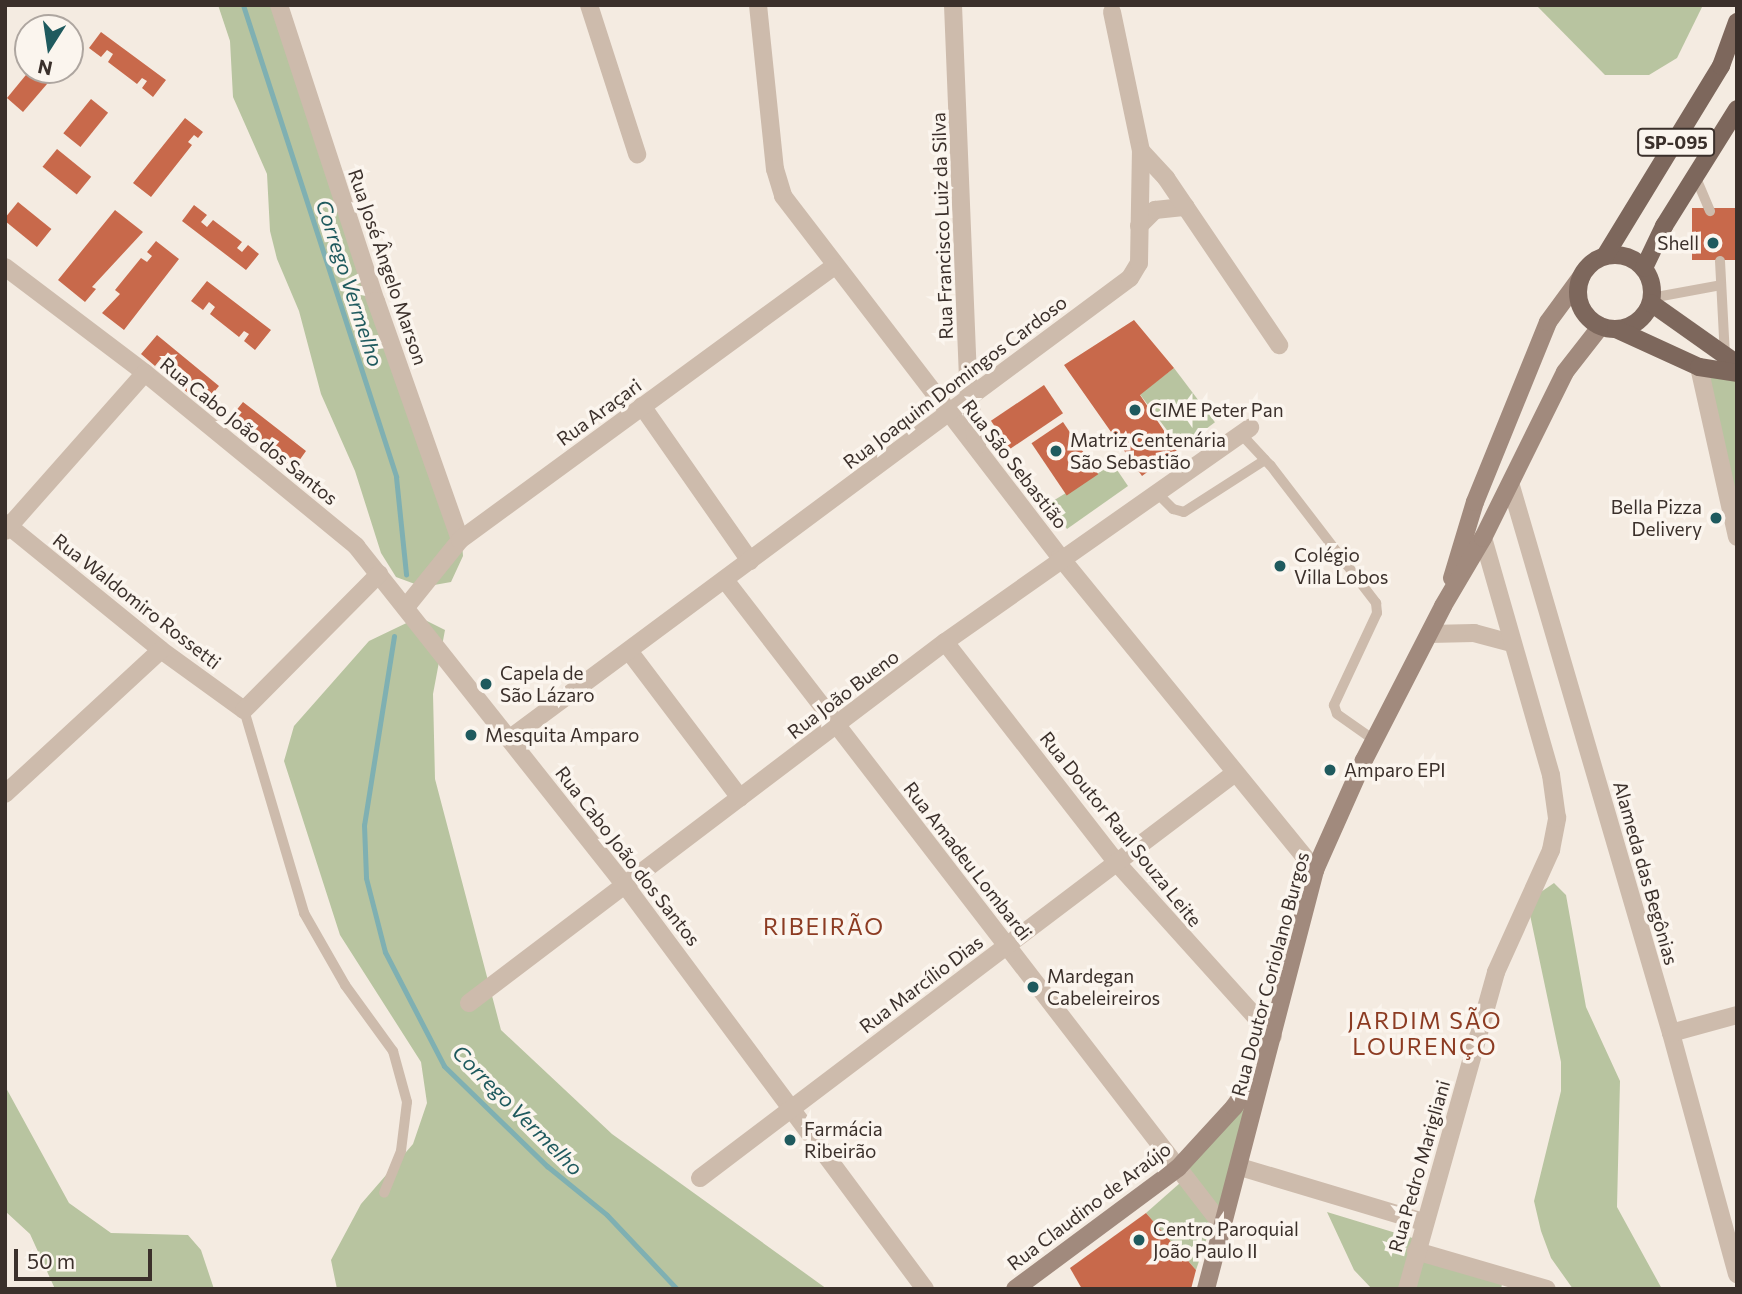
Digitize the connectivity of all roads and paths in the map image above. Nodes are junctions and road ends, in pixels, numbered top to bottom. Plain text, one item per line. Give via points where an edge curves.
1 (279, 5) edge
2 (589, 5) edge
3 (758, 5) edge
4 (953, 5) edge
5 (1112, 12) dead end
6 (1737, 22) edge
7 (1737, 109) edge
8 (1142, 151) junction
9 (637, 154) dead end
10 (1696, 178) junction
11 (1186, 207) junction
12 (1710, 211) dead end
13 (1139, 226) junction
14 (1605, 256) junction
15 (1720, 261) dead end
16 (5, 267) edge
17 (833, 267) junction
18 (1644, 268) junction
19 (1581, 277) junction
20 (1721, 285) junction
21 (1651, 300) junction
22 (1609, 328) junction
23 (1279, 345) dead end
24 (1731, 360) edge
25 (1699, 367) junction
26 (145, 373) junction
27 (1737, 373) edge
28 (969, 396) junction
29 (642, 406) junction
30 (949, 414) junction
31 (1246, 431) joint
32 (977, 445) junction
33 (1265, 460) junction
34 (1510, 486) junction
35 (1157, 493) junction
36 (1475, 502) junction
37 (7, 527) edge
38 (1737, 537) edge
39 (1483, 538) junction
40 (460, 540) junction
41 (1060, 557) junction
42 (750, 561) junction
43 (379, 574) junction
44 (725, 580) junction
45 (1443, 606) junction
46 (406, 607) junction
47 (1429, 634) junction
48 (945, 642) junction
49 (1512, 643) junction
50 (161, 650) junction
51 (629, 650) junction
52 (244, 710) junction
53 (837, 725) junction
54 (509, 739) junction
55 (1374, 740) junction
56 (1235, 773) junction
57 (5, 794) edge
58 (740, 798) junction
59 (1117, 863) junction
60 (1315, 870) junction
61 (625, 885) junction
62 (1007, 946) junction
63 (469, 1003) dead end
64 (1737, 1015) edge
65 (1671, 1033) junction
66 (1273, 1036) junction
67 (1268, 1059) junction
68 (793, 1107) junction
69 (1240, 1167) junction
70 (1178, 1168) junction
71 (700, 1178) dead end
72 (384, 1193) dead end
73 (1423, 1222) junction
74 (1222, 1225) junction
75 (1416, 1251) junction
76 (1737, 1274) edge
77 (925, 1289) edge
78 (1015, 1289) edge
79 (1206, 1289) edge
80 (1407, 1289) edge
81 (1547, 1289) edge

1 - 40 street, Rua José Ângelo Marson
2 - 9 street
3 - 17 street, Rua São Sebastião via 775,169 783,196
4 - 28 street, Rua Francisco Luiz da Silva
5 - 8 street
6 - 14 main road, SP-095 via 1721,66
7 - 10 main road, SP-095
8 - 11 street
8 - 13 street, Rua Joaquim Domingos Cardoso
10 - 12 lane
10 - 18 main road, SP-095
11 - 13 street via 1155,210
11 - 23 street
13 - 28 street, Rua Joaquim Domingos Cardoso via 1139,263 1130,278
14 - 18 main road via 1633,259
14 - 19 main road, SP-095 via 1592,262
15 - 20 lane
16 - 26 street, Rua Cabo João dos Santos
17 - 29 street, Rua Araçari
17 - 30 street, Rua São Sebastião
18 - 21 main road via 1652,285
19 - 22 main road via 1582,305
19 - 36 street via 1548,322
20 - 21 lane
20 - 24 lane
21 - 22 main road via 1637,322
21 - 24 main road
22 - 25 main road
22 - 34 street via 1565,372
25 - 27 main road
25 - 38 street
26 - 37 street
26 - 43 street, Rua Cabo João dos Santos via 356,546
28 - 30 street, Rua Joaquim Domingos Cardoso
28 - 32 street, Rua Francisco Luiz da Silva
29 - 40 street, Rua Araçari
29 - 42 street
30 - 32 street, Rua São Sebastião
30 - 42 street, Rua Joaquim Domingos Cardoso
31 - 33 lane
31 - 35 street, Rua João Bueno
32 - 41 street, Rua São Sebastião
33 - 35 lane via 1184,512 1173,509
33 - 55 lane via 1376,603 1377,613 1334,705 1337,714
34 - 39 street
34 - 65 street, Alameda das Begônias
35 - 41 street, Rua João Bueno
36 - 39 street
36 - 45 street
37 - 50 street, Rua Waldomiro Rossetti
39 - 45 street
39 - 49 street, Rua Pedro Marigliani
40 - 46 street, Rua Araçari
41 - 48 street, Rua João Bueno
41 - 56 street, Rua São Sebastião
42 - 44 street, Rua Joaquim Domingos Cardoso
43 - 46 street, Rua Cabo João dos Santos
43 - 52 street
44 - 51 street, Rua Joaquim Domingos Cardoso
44 - 53 street, Rua Amadeu Lombardi
45 - 47 street, Rua Doutor Coriolano Burgos
46 - 54 street, Rua Cabo João dos Santos
47 - 49 street via 1474,633
47 - 55 street, Rua Doutor Coriolano Burgos
48 - 53 street, Rua João Bueno
48 - 59 street, Rua Doutor Raul Souza Leite
49 - 73 street, Rua Pedro Marigliani via 1551,775 1557,818 1551,850 1496,972
50 - 52 street, Rua Waldomiro Rossetti
50 - 57 street
51 - 54 street, Rua Joaquim Domingos Cardoso
51 - 58 street
52 - 72 lane via 304,913 345,985 393,1051 407,1102 401,1150
53 - 58 street, Rua João Bueno
53 - 62 street, Rua Amadeu Lombardi
54 - 61 street, Rua Cabo João dos Santos
55 - 60 street, Rua Doutor Coriolano Burgos
56 - 59 street, Rua Marcílio Dias
56 - 60 street, Rua São Sebastião
58 - 61 street, Rua João Bueno
59 - 62 street, Rua Marcílio Dias
59 - 66 street, Rua Doutor Raul Souza Leite
60 - 66 street, Rua Doutor Coriolano Burgos
61 - 63 street, Rua João Bueno
61 - 68 street, Rua Cabo João dos Santos
62 - 68 street, Rua Marcílio Dias
62 - 70 street, Rua Amadeu Lombardi
64 - 65 street
65 - 76 street, Alameda das Begônias
66 - 67 street, Rua Doutor Coriolano Burgos
67 - 69 street, Rua Doutor Coriolano Burgos
67 - 70 street, Rua Claudino de Araújo via 1234,1107
68 - 71 street, Rua Marcílio Dias
68 - 77 street, Rua Cabo João dos Santos
69 - 73 street
69 - 74 street, Rua Doutor Coriolano Burgos
70 - 74 street, Rua Amadeu Lombardi
70 - 78 street, Rua Claudino de Araújo
73 - 75 street, Rua Pedro Marigliani
74 - 79 street, Rua Doutor Coriolano Burgos
75 - 80 street, Rua Pedro Marigliani
75 - 81 street

